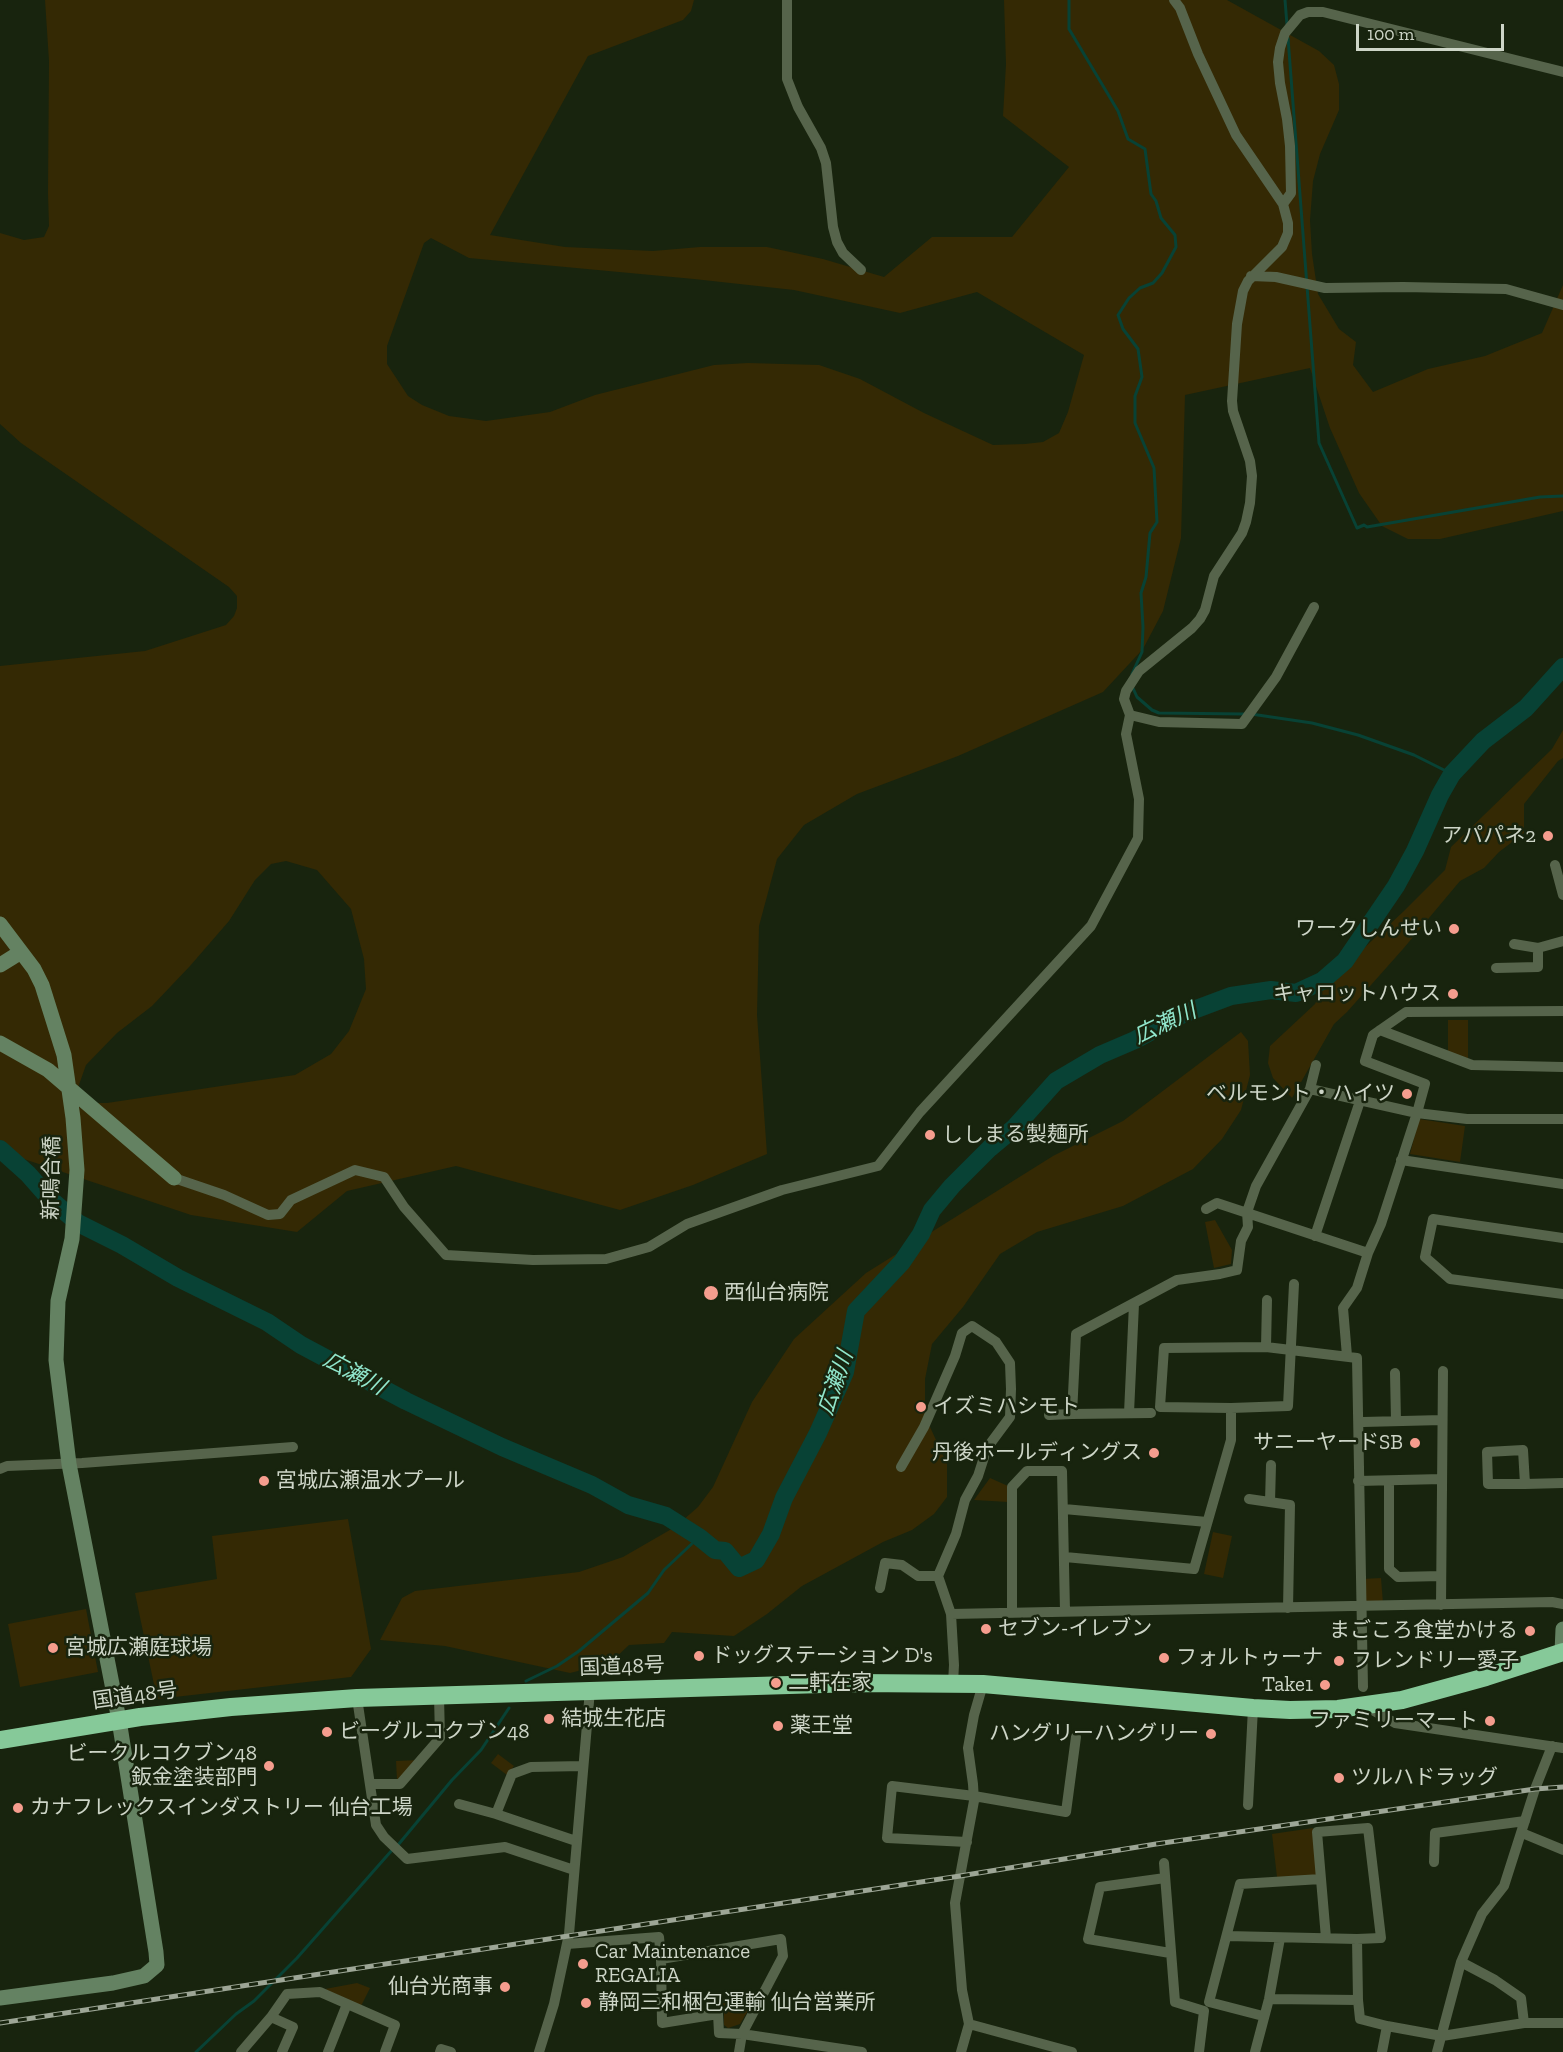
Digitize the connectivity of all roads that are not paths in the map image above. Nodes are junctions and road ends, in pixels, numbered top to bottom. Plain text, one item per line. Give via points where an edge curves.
1 (787, 0) edge
2 (1174, 0) edge
3 (1563, 72) edge
4 (1283, 204) junction
5 (861, 270) dead end
6 (1251, 276) junction
7 (1563, 305) edge
8 (1314, 607) dead end
9 (1130, 714) junction
10 (1555, 865) dead end
11 (1563, 895) edge
12 (0, 924) edge
13 (1563, 940) edge
14 (1514, 944) dead end
15 (1538, 948) junction
16 (21, 952) junction
17 (0, 965) edge
18 (1496, 968) dead end
19 (1563, 1011) edge
20 (1380, 1030) junction
21 (0, 1042) edge
22 (1316, 1065) dead end
23 (1563, 1067) edge
24 (1310, 1089) junction
25 (1360, 1101) junction
26 (1418, 1113) junction
27 (1563, 1119) edge
28 (1401, 1160) junction
29 (174, 1178) joint
30 (1563, 1184) edge
31 (1206, 1209) dead end
32 (1247, 1212) junction
33 (1315, 1236) junction
34 (1563, 1238) edge
35 (1368, 1253) junction
36 (1294, 1284) dead end
37 (1563, 1294) edge
38 (1267, 1300) dead end
39 (1134, 1304) junction
40 (1266, 1347) junction
41 (1290, 1351) junction
42 (1347, 1356) junction
43 (1443, 1371) dead end
44 (1395, 1373) dead end
45 (1232, 1407) junction
46 (1130, 1413) junction
47 (1151, 1413) dead end
48 (1049, 1414) dead end
49 (1072, 1414) junction
50 (1442, 1420) junction
51 (1396, 1421) junction
52 (1363, 1422) dead end
53 (293, 1447) dead end
54 (69, 1464) junction
55 (1271, 1465) dead end
56 (901, 1467) dead end
57 (0, 1469) edge
58 (1442, 1479) junction
59 (1358, 1481) junction
60 (1389, 1481) junction
61 (1563, 1483) edge
62 (1525, 1484) junction
63 (1249, 1499) dead end
64 (1270, 1502) junction
65 (1064, 1509) junction
66 (1207, 1522) junction
67 (1065, 1557) junction
68 (938, 1576) junction
69 (1442, 1576) junction
70 (880, 1588) dead end
71 (1563, 1604) edge
72 (1441, 1605) junction
73 (1361, 1607) junction
74 (1288, 1608) junction
75 (1065, 1611) junction
76 (1012, 1612) junction
77 (951, 1614) junction
78 (1563, 1629) edge
79 (1562, 1652) edge
80 (952, 1683) junction
81 (983, 1684) junction
82 (1363, 1687) dead end
83 (590, 1690) junction
84 (439, 1695) junction
85 (357, 1698) junction
86 (1368, 1707) junction
87 (1253, 1708) junction
88 (119, 1720) junction
89 (1076, 1737) dead end
90 (0, 1740) edge
91 (1558, 1747) edge
92 (583, 1766) junction
93 (370, 1784) junction
94 (974, 1796) junction
95 (459, 1804) dead end
96 (1248, 1805) dead end
97 (496, 1814) junction
98 (1526, 1821) junction
99 (1522, 1833) junction
100 (576, 1841) junction
101 (967, 1842) junction
102 (1563, 1850) edge
103 (1434, 1862) dead end
104 (1164, 1863) dead end
105 (574, 1870) junction
106 (1165, 1878) junction
107 (1321, 1879) junction
108 (1227, 1936) junction
109 (1280, 1938) junction
110 (1326, 1938) junction
111 (1357, 1939) junction
112 (567, 1944) junction
113 (1170, 1953) junction
114 (661, 1959) junction
115 (1461, 1962) junction
116 (0, 1998) edge
117 (1269, 1999) junction
118 (1358, 2000) junction
119 (347, 2004) junction
120 (1263, 2016) junction
121 (271, 2017) junction
122 (1524, 2023) junction
123 (1563, 2023) edge
124 (969, 2024) junction
125 (1387, 2026) junction
126 (742, 2034) junction
127 (1442, 2036) junction
128 (241, 2052) edge
129 (282, 2052) edge
130 (328, 2052) edge
131 (385, 2052) edge
132 (440, 2052) edge
133 (451, 2052) edge
134 (539, 2052) edge
135 (739, 2052) edge
136 (862, 2052) edge
137 (961, 2052) edge
138 (1072, 2052) edge
139 (1198, 2052) edge
140 (1255, 2052) edge
141 (1382, 2052) edge
142 (1437, 2052) edge

1 - 5 street via 787,79 826,163 837,242
2 - 4 street via 1236,135
3 - 4 street via 1323,12 1300,15 1285,33 1278,62 1290,146 1291,193
4 - 6 street via 1288,224 1286,241
6 - 7 street via 1276,277 1325,288 1506,289
6 - 9 street via 1240,304 1232,388 1233,411 1252,476 1246,522 1214,576 1200,619 1151,660 1129,685 1124,699
8 - 9 street via 1276,676 1242,724 1160,722
9 - 29 street via 1126,734 1139,799 1138,838 1091,926 920,1112 878,1166 782,1190 687,1224 649,1247 606,1259 446,1255 404,1207 384,1176 355,1170 291,1200 280,1214 268,1215
10 - 11 street
12 - 16 street, 新鳴合橋
13 - 15 street
14 - 15 street
15 - 18 street via 1538,967
16 - 17 street
16 - 54 street, 新鳴合橋 via 42,985 64,1055 73,1118 77,1170 72,1239 58,1301 56,1360
19 - 20 street via 1406,1012
20 - 23 street via 1472,1065
20 - 26 street via 1373,1035 1365,1061 1425,1084
21 - 29 street via 48,1070
22 - 24 street
24 - 25 street
24 - 32 street via 1264,1169
25 - 26 street
25 - 33 street
26 - 27 street via 1467,1119
26 - 28 street
28 - 30 street
28 - 35 street via 1382,1224
31 - 32 street via 1217,1203
32 - 33 street
32 - 39 street via 1248,1227 1241,1241 1237,1270 1177,1280
33 - 35 street
34 - 37 street via 1433,1219 1425,1257 1450,1279
35 - 42 street via 1357,1288 1343,1308
36 - 41 street
38 - 40 street
39 - 46 street
39 - 49 street via 1076,1334
40 - 41 street
40 - 45 street via 1164,1348 1160,1407
41 - 42 street
41 - 45 street via 1288,1406
42 - 59 street via 1357,1358
43 - 50 street
44 - 51 street
45 - 66 street via 1231,1440
46 - 47 street
46 - 49 street
48 - 49 street
50 - 51 street
50 - 58 street
51 - 52 street
53 - 54 street
54 - 57 street
54 - 88 street, 新鳴合橋
55 - 64 street
56 - 68 street via 924,1427 962,1333 972,1326 996,1342 1010,1363 1010,1417 987,1448
58 - 60 street
58 - 69 street
59 - 60 street
59 - 73 street
60 - 69 street via 1389,1569 1398,1577
61 - 62 street
62 - 62 street via 1488,1484 1487,1452 1523,1450
63 - 64 street
64 - 74 street via 1290,1505
65 - 66 street
65 - 67 street
65 - 76 street via 1062,1471 1027,1471 1012,1487
66 - 67 street via 1194,1569
67 - 75 street
68 - 70 street via 918,1576 902,1565 885,1563
68 - 77 street
69 - 72 street
71 - 72 street
72 - 73 street
73 - 74 street
73 - 82 street
74 - 75 street
75 - 76 street
76 - 77 street
77 - 80 street
78 - 79 street
79 - 86 highway, 国道48号 via 1439,1691
80 - 81 highway, 国道48号
80 - 83 highway, 国道48号
81 - 87 highway, 国道48号
81 - 94 street via 968,1748
83 - 84 highway, 国道48号
83 - 92 street
84 - 85 highway, 国道48号
84 - 93 street via 440,1738 400,1784
85 - 88 highway, 国道48号
85 - 93 street
86 - 87 highway, 国道48号
86 - 91 street via 1395,1723
87 - 96 street
88 - 90 highway, 国道48号
88 - 116 street, 新鳴合橋 via 157,1965 144,1976 112,1983
89 - 94 street via 1066,1812
91 - 98 street via 1535,1789
92 - 97 street via 531,1767 512,1774
92 - 100 street
93 - 105 street via 376,1825 407,1859 505,1848
94 - 101 street
94 - 101 street via 892,1786 887,1838
95 - 97 street
97 - 100 street
98 - 99 street
98 - 103 street via 1435,1833
99 - 102 street
99 - 115 street via 1504,1886 1482,1914
100 - 105 street
101 - 124 street via 955,1903 962,1990
104 - 106 street
105 - 112 street
106 - 113 street
106 - 113 street via 1100,1887 1088,1939
107 - 108 street via 1240,1884
107 - 110 street
107 - 111 street via 1317,1832 1368,1828 1381,1938
108 - 109 street
108 - 120 street via 1209,2002
109 - 110 street
109 - 117 street
110 - 111 street
111 - 118 street
112 - 114 street via 659,1937
112 - 134 street
113 - 139 street via 1175,2002 1204,2011
114 - 126 street via 662,2023 718,2014 718,2033
114 - 126 street via 781,1939 783,1956
115 - 122 street via 1521,1998
115 - 127 street
117 - 118 street
117 - 120 street
118 - 125 street via 1360,2019
119 - 121 street via 320,1992 287,1994
119 - 130 street
119 - 131 street via 395,2025
120 - 140 street
121 - 128 street
121 - 129 street via 292,2027
122 - 123 street
122 - 127 street
124 - 137 street
124 - 138 street
125 - 127 street
125 - 141 street
126 - 135 street
126 - 136 street
127 - 142 street
132 - 133 street

